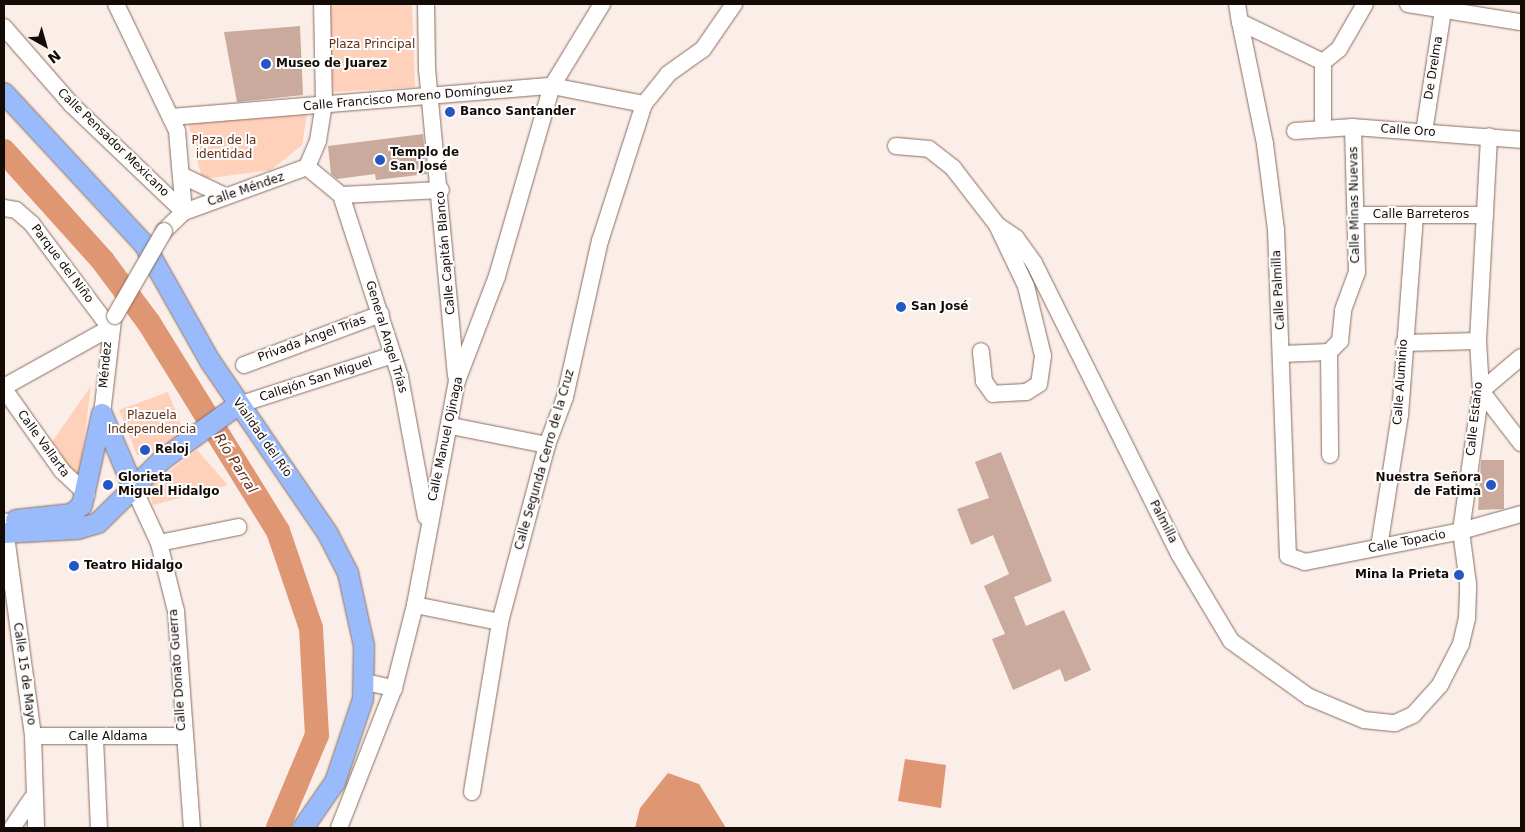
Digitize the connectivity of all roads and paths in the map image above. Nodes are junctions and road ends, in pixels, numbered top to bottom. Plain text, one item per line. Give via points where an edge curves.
1 (116, 4) edge
2 (322, 4) edge
3 (426, 4) edge
4 (602, 4) edge
5 (734, 4) edge
6 (1365, 4) edge
7 (1408, 4) edge
8 (1443, 8) edge
9 (1238, 14) edge
10 (1520, 17) edge
11 (4, 26) edge
12 (1323, 62) junction
13 (552, 86) junction
14 (4, 93) edge
15 (431, 96) junction
16 (644, 104) junction
17 (324, 105) junction
18 (171, 117) junction
19 (1353, 127) junction
20 (1323, 128) junction
21 (1296, 131) dead end
22 (1424, 132) junction
23 (1489, 136) junction
24 (1521, 140) edge
25 (896, 146) dead end
26 (307, 167) junction
27 (183, 176) junction
28 (442, 190) junction
29 (341, 195) junction
30 (224, 196) junction
31 (7, 208) edge
32 (184, 212) junction
33 (1357, 215) junction
34 (1415, 215) junction
35 (1485, 215) junction
36 (997, 224) junction
37 (381, 314) junction
38 (112, 322) junction
39 (1478, 342) junction
40 (1404, 343) junction
41 (1334, 346) junction
42 (981, 351) dead end
43 (1282, 354) junction
44 (393, 355) junction
45 (1521, 357) edge
46 (244, 365) dead end
47 (457, 381) junction
48 (4, 388) edge
49 (1481, 391) junction
50 (231, 410) junction
51 (102, 414) junction
52 (451, 426) junction
53 (1521, 443) edge
54 (548, 446) junction
55 (1330, 455) dead end
56 (162, 460) junction
57 (123, 463) junction
58 (92, 470) junction
59 (87, 494) junction
60 (128, 495) junction
61 (1521, 514) edge
62 (428, 525) junction
63 (4, 527) edge
64 (238, 527) dead end
65 (1461, 531) junction
66 (159, 543) junction
67 (1378, 548) junction
68 (1292, 560) joint
69 (415, 605) junction
70 (500, 622) junction
71 (365, 682) junction
72 (394, 688) junction
73 (1413, 715) joint
74 (33, 736) junction
75 (182, 736) junction
76 (95, 738) junction
77 (472, 792) dead end
78 (32, 798) junction
79 (12, 828) edge
80 (36, 828) edge
81 (99, 828) edge
82 (192, 828) edge
83 (303, 828) edge
84 (339, 828) edge

1 - 18 street
2 - 17 street
3 - 15 street, Calle Capitán Blanco
4 - 13 street, Calle Manuel Ojinaga
5 - 16 street via 703,50 668,74
6 - 12 street via 1339,49
7 - 8 street
8 - 10 street
8 - 22 street, De Drelma
9 - 12 street
9 - 43 street, Calle Palmilla via 1270,183
11 - 32 street, Calle Pensador Mexicano via 72,105
12 - 20 street
13 - 15 street, Calle Francisco Moreno Domínguez
13 - 16 street, Calle Francisco Moreno Domínguez
13 - 47 street, Calle Manuel Ojinaga via 497,276
14 - 50 main road, Vialidad del Río via 144,244
15 - 17 street, Calle Francisco Moreno Domínguez
15 - 28 street, Calle Capitán Blanco
16 - 54 street, Calle Segunda Cerro de la Cruz via 600,241 565,396
17 - 18 street, Calle Francisco Moreno Domínguez
17 - 26 street via 318,141
18 - 27 street
19 - 20 street, Calle Oro
19 - 22 street, Calle Oro
19 - 33 street, Calle Minas Nuevas
20 - 21 street, Calle Oro
22 - 23 street, Calle Oro
23 - 24 street, Calle Oro
23 - 35 street, Calle Estaño
25 - 36 street via 929,149 941,157
26 - 29 street
26 - 30 street, Calle Méndez
27 - 30 street
27 - 32 street
28 - 29 street
28 - 47 street, Calle Capitán Blanco
29 - 37 street, General Angel Trías
30 - 32 street, Calle Méndez
31 - 38 street, Parque del Niño via 32,224
32 - 38 street, bridge via 164,231
33 - 34 street, Calle Barreteros
33 - 41 street, Calle Minas Nuevas via 1357,272
34 - 35 street, Calle Barreteros
34 - 40 street, Calle Aluminio
35 - 39 street, Calle Estaño
36 - 42 street via 1032,305 1043,356 1038,384 1026,392 994,394 984,382
36 - 73 street, Palmilla via 1016,238 1034,263 1179,554 1231,641 1309,697 1364,720 1396,723
37 - 44 street, General Angel Trías
37 - 46 street, Privada Ángel Trías
38 - 48 street via 30,376
38 - 51 street, Méndez
39 - 40 street
39 - 49 street, Calle Estaño
40 - 67 street, Calle Aluminio via 1400,415
41 - 43 street
41 - 55 street, Calle Minas Nuevas
43 - 68 street, Calle Palmilla via 1286,550
44 - 50 street, Callejón San Miguel
44 - 62 street, General Angel Trías via 416,447
45 - 49 street
47 - 52 street, Calle Manuel Ojinaga
48 - 59 street, Calle Vallarta via 62,471
49 - 53 street
49 - 65 street, Calle Estaño
50 - 56 main road
50 - 71 main road, Vialidad del Río via 339,551 355,598
51 - 57 main road
51 - 58 main road
52 - 54 street
52 - 62 street, Calle Manuel Ojinaga
54 - 70 street, Calle Segunda Cerro de la Cruz
56 - 57 main road
56 - 60 main road
57 - 58 main road via 110,460
57 - 60 main road
58 - 59 main road
59 - 60 main road
59 - 63 main road via 72,514
60 - 63 main road via 89,527
60 - 66 street, Calle Donato Guerra
61 - 65 street, Calle Topacio
62 - 69 street, Calle Manuel Ojinaga
63 - 74 street, Calle 15 de Mayo
64 - 66 street
65 - 67 street, Calle Topacio
65 - 73 street, Calle Estaño via 1468,584 1461,644 1440,686
66 - 75 street, Calle Donato Guerra via 179,635
67 - 68 street, Calle Topacio via 1305,562
69 - 70 street
69 - 72 street, Calle Manuel Ojinaga
70 - 77 street, Calle Segunda Cerro de la Cruz
71 - 72 street
71 - 83 main road, Vialidad del Río via 344,760 324,800
72 - 84 street, Calle Manuel Ojinaga
74 - 76 street, Calle Aldama
74 - 78 street, Calle 15 de Mayo
75 - 76 street, Calle Aldama
75 - 82 street, Calle Donato Guerra
76 - 81 street
78 - 79 street
78 - 80 street, Calle 15 de Mayo

